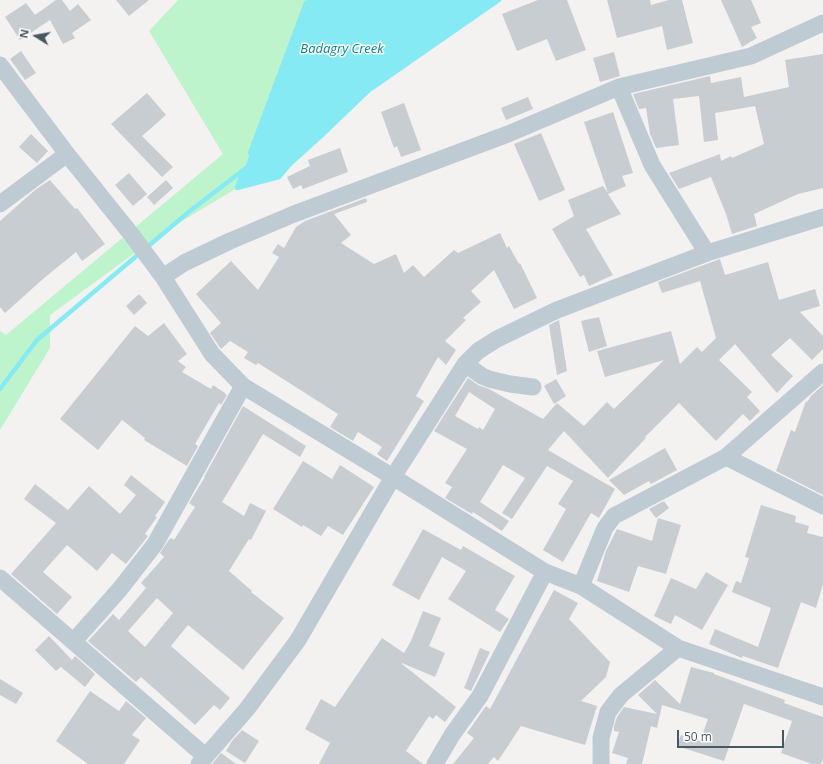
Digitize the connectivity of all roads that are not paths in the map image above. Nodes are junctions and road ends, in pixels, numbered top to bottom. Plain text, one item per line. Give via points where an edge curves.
1 (823, 23) edge
2 (0, 65) edge
3 (619, 87) junction
4 (67, 154) junction
5 (0, 204) edge
6 (823, 217) edge
7 (707, 252) junction
8 (159, 271) junction
9 (465, 364) junction
10 (823, 372) edge
11 (243, 386) junction
12 (533, 386) dead end
13 (726, 457) junction
14 (393, 477) junction
15 (823, 506) edge
16 (546, 572) junction
17 (0, 578) edge
18 (581, 586) junction
19 (74, 641) junction
20 (678, 648) junction
21 (823, 697) edge
22 (202, 760) edge
23 (435, 764) edge
24 (601, 764) edge

1 - 3 street via 751,56
2 - 4 street
3 - 7 street via 652,165
3 - 8 street via 508,134 294,214 184,263
4 - 5 street
4 - 8 street
6 - 7 street
7 - 9 street via 557,310 497,339 478,351
8 - 11 street via 212,354
9 - 12 street via 490,380
9 - 14 street
10 - 13 street
11 - 14 street
11 - 19 street via 155,544
13 - 15 street
13 - 18 street via 614,516 605,528
14 - 16 street
14 - 22 street via 298,640 247,709
16 - 18 street
16 - 23 street via 480,696
17 - 19 street
18 - 20 street
19 - 22 street
20 - 21 street
20 - 24 street via 621,695 608,712 601,738

